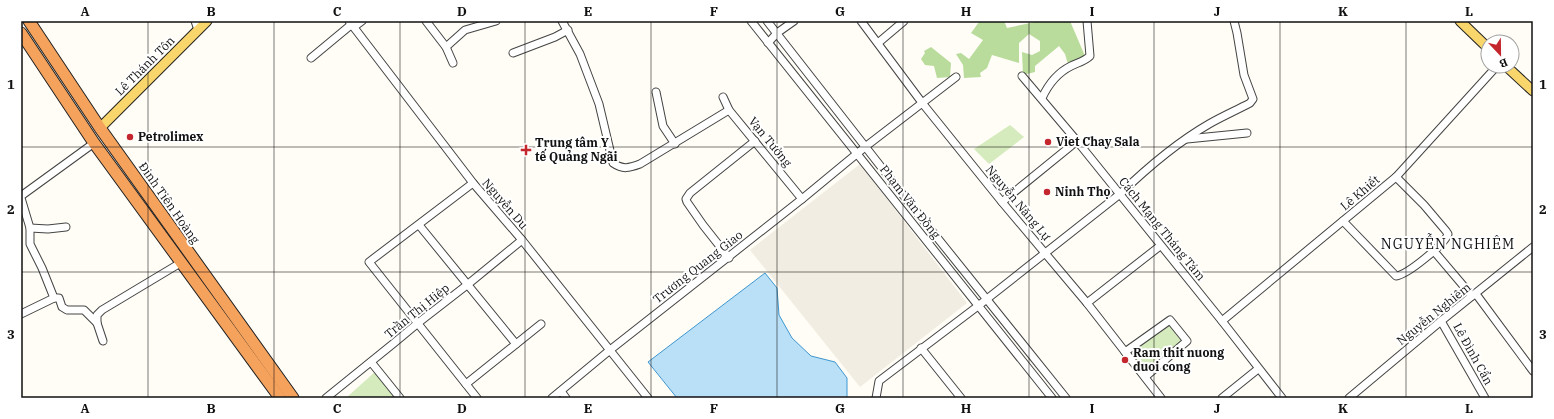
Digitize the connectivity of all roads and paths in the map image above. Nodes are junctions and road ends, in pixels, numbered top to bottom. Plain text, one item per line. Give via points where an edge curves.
1 (29, 21) edge
2 (195, 21) edge
3 (208, 21) edge
4 (362, 21) edge
5 (426, 21) edge
6 (496, 21) edge
7 (562, 21) edge
8 (751, 21) edge
9 (767, 21) edge
10 (794, 21) edge
11 (861, 21) edge
12 (904, 21) edge
13 (1087, 21) edge
14 (1234, 21) edge
15 (1460, 21) edge
16 (352, 24) edge
17 (198, 30) junction
18 (568, 30) junction
19 (21, 33) edge
20 (777, 33) junction
21 (1480, 40) edge
22 (768, 43) junction
23 (878, 43) junction
24 (446, 47) junction
25 (513, 53) dead end
26 (311, 58) dead end
27 (453, 63) dead end
28 (1490, 74) edge
29 (1515, 74) edge
30 (1022, 76) dead end
31 (956, 77) dead end
32 (1533, 91) edge
33 (656, 92) dead end
34 (724, 97) dead end
35 (1042, 98) junction
36 (923, 104) junction
37 (729, 110) junction
38 (100, 128) junction
39 (1247, 133) dead end
40 (1186, 139) junction
41 (755, 140) junction
42 (1077, 141) junction
43 (94, 142) junction
44 (675, 144) junction
45 (865, 147) junction
46 (858, 154) junction
47 (1396, 177) junction
48 (473, 183) junction
49 (1120, 194) junction
50 (21, 197) edge
51 (802, 199) junction
52 (1002, 202) junction
53 (1343, 221) junction
54 (419, 225) junction
55 (66, 227) dead end
56 (30, 228) junction
57 (522, 240) junction
58 (1160, 246) junction
59 (1533, 247) edge
60 (1434, 250) junction
61 (1045, 253) junction
62 (729, 258) junction
63 (182, 262) junction
64 (467, 285) junction
65 (1474, 295) junction
66 (54, 298) junction
67 (986, 299) junction
68 (1087, 303) junction
69 (978, 306) junction
70 (21, 314) edge
71 (1222, 321) junction
72 (1441, 321) junction
73 (97, 323) junction
74 (418, 323) junction
75 (541, 324) dead end
76 (103, 341) dead end
77 (516, 344) junction
78 (921, 348) junction
79 (610, 350) junction
80 (1125, 352) junction
81 (371, 362) junction
82 (1258, 369) junction
83 (1533, 371) edge
84 (1145, 377) junction
85 (466, 384) junction
86 (561, 391) junction
87 (280, 398) edge
88 (293, 398) edge
89 (326, 398) edge
90 (400, 398) edge
91 (478, 398) edge
92 (552, 398) edge
93 (566, 398) edge
94 (648, 398) edge
95 (876, 398) edge
96 (962, 398) edge
97 (1052, 398) edge
98 (1066, 398) edge
99 (1161, 398) edge
100 (1222, 398) edge
101 (1282, 398) edge
102 (1349, 398) edge
103 (1485, 398) edge

1 - 38 highway, Đinh Tiên Hoàng
2 - 17 street
3 - 17 main road, Lê Thánh Tôn
4 - 16 street
5 - 24 street
6 - 24 street via 465,30
7 - 18 street
8 - 22 street, Phạm Văn Đồng
9 - 20 street, Phạm Văn Đồng
10 - 20 street
11 - 23 street, Nguyễn Năng Lự
12 - 23 street
13 - 35 street via 1090,56 1052,80
14 - 40 street via 1244,76 1252,101
15 - 21 main road
16 - 26 street
16 - 48 street, Nguyễn Du
17 - 38 main road, Lê Thánh Tôn
18 - 25 street
18 - 44 street via 599,104 613,163 621,168 631,167
19 - 43 highway, Đinh Tiên Hoàng
20 - 22 street
20 - 45 street, Phạm Văn Đồng
22 - 46 street, Phạm Văn Đồng
23 - 36 street, Nguyễn Năng Lự
24 - 27 street
28 - 47 street, Lê Khiết
29 - 32 main road
30 - 35 street, Cách Mạng Tháng Tám
31 - 36 street
33 - 44 street via 662,126
34 - 37 street, Vạn Tường
35 - 42 street, Cách Mạng Tháng Tám
36 - 45 street
36 - 52 street, Nguyễn Năng Lự
37 - 41 street, Vạn Tường
37 - 44 street
38 - 43 highway
38 - 88 highway, Đinh Tiên Hoàng
39 - 40 street
40 - 49 street
41 - 51 street, Vạn Tường
41 - 62 street via 686,199
42 - 49 street, Cách Mạng Tháng Tám
42 - 52 street
43 - 50 street
43 - 63 highway, Đinh Tiên Hoàng
45 - 46 street, Trương Quang Giao
45 - 67 street, Phạm Văn Đồng
46 - 51 street, Trương Quang Giao
46 - 69 street, Phạm Văn Đồng
47 - 53 street, Lê Khiết
47 - 60 street via 1448,234
48 - 54 street
48 - 57 street, Nguyễn Du
49 - 58 street, Cách Mạng Tháng Tám
49 - 61 street
50 - 56 street
51 - 62 street, Trương Quang Giao
52 - 61 street, Nguyễn Năng Lự
53 - 60 street via 1396,276 1405,273
53 - 71 street, Lê Khiết
54 - 64 street
54 - 74 street via 369,262
55 - 56 street
56 - 66 street via 30,244
57 - 64 street, Trần Thị Hiệp
57 - 79 street, Nguyễn Du
58 - 68 street
58 - 71 street, Cách Mạng Tháng Tám
59 - 65 street, Nguyễn Nghiêm
60 - 65 street
61 - 67 street
61 - 68 street, Nguyễn Năng Lự
62 - 79 street, Trương Quang Giao
63 - 73 street via 102,310 97,315
63 - 87 highway, Đinh Tiên Hoàng
64 - 74 street, Trần Thị Hiệp
64 - 77 street
65 - 72 street, Nguyễn Nghiêm
65 - 83 street
66 - 70 street
66 - 73 street via 59,298 62,307 67,310 84,310
67 - 69 street
67 - 98 street, Phạm Văn Đồng
68 - 80 street, Nguyễn Năng Lự
69 - 78 street
69 - 97 street, Phạm Văn Đồng
71 - 82 street, Cách Mạng Tháng Tám
72 - 102 street, Nguyễn Nghiêm
72 - 103 street, Lê Đình Cẩn
73 - 76 street
74 - 81 street, Trần Thị Hiệp
74 - 85 street
75 - 77 street
77 - 85 street
78 - 95 street via 879,381
78 - 96 street
79 - 86 street, Trương Quang Giao
79 - 94 street, Nguyễn Du
80 - 84 street, Nguyễn Năng Lự
80 - 84 street via 1170,320 1187,341
81 - 89 street, Trần Thị Hiệp
81 - 90 street
82 - 100 street
82 - 101 street, Cách Mạng Tháng Tám
84 - 99 street, Nguyễn Năng Lự
85 - 91 street
86 - 92 street, Trương Quang Giao
86 - 93 street

